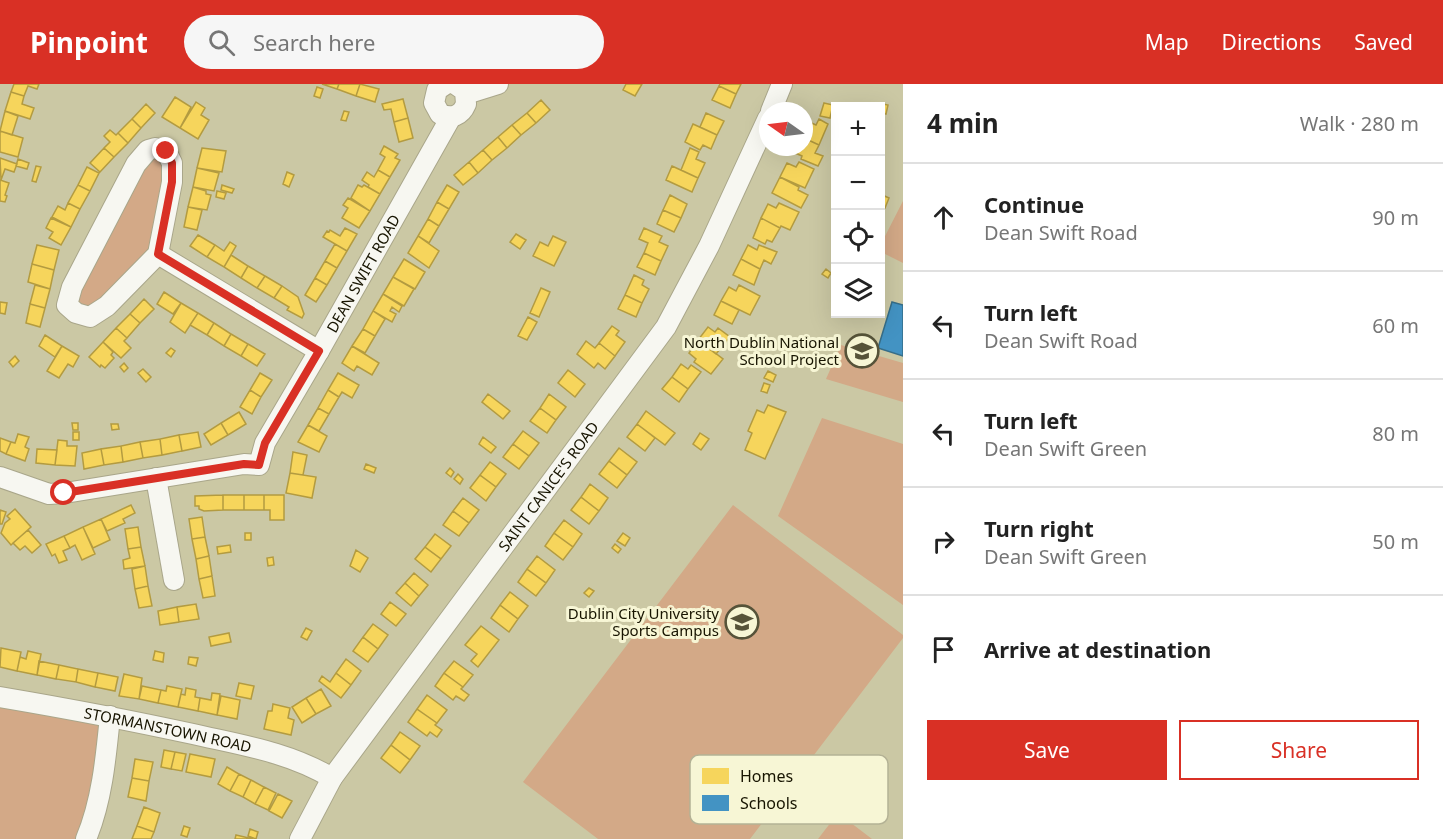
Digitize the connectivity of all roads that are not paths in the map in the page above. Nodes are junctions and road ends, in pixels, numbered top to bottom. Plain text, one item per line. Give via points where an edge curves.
1 (498, 84) edge
2 (782, 84) edge
3 (448, 87) edge
4 (775, 102) edge
5 (451, 117) junction
6 (759, 138) edge
7 (158, 254) junction
8 (319, 351) junction
9 (0, 477) edge
10 (156, 478) junction
11 (174, 580) dead end
12 (0, 696) edge
13 (110, 716) junction
14 (332, 778) junction
15 (86, 839) edge
16 (300, 839) edge

1 - 3 street
2 - 4 street
3 - 5 street via 466,104 464,110
3 - 5 street via 434,96 440,114
5 - 8 street, DEAN SWIFT ROAD
6 - 14 street, SAINT CANICE'S ROAD via 666,327
7 - 7 street via 107,306 90,317 76,314 67,305 72,287 136,164 155,148 166,151 172,163
7 - 8 street
8 - 10 street, DEAN SWIFT ROAD via 265,443 259,465
9 - 10 street, DEAN SWIFT ROAD via 49,494
10 - 11 street
12 - 13 street, STORMANSTOWN ROAD
13 - 14 street, STORMANSTOWN ROAD via 289,756
13 - 15 street via 104,768
14 - 16 street, SAINT CANICE'S ROAD

